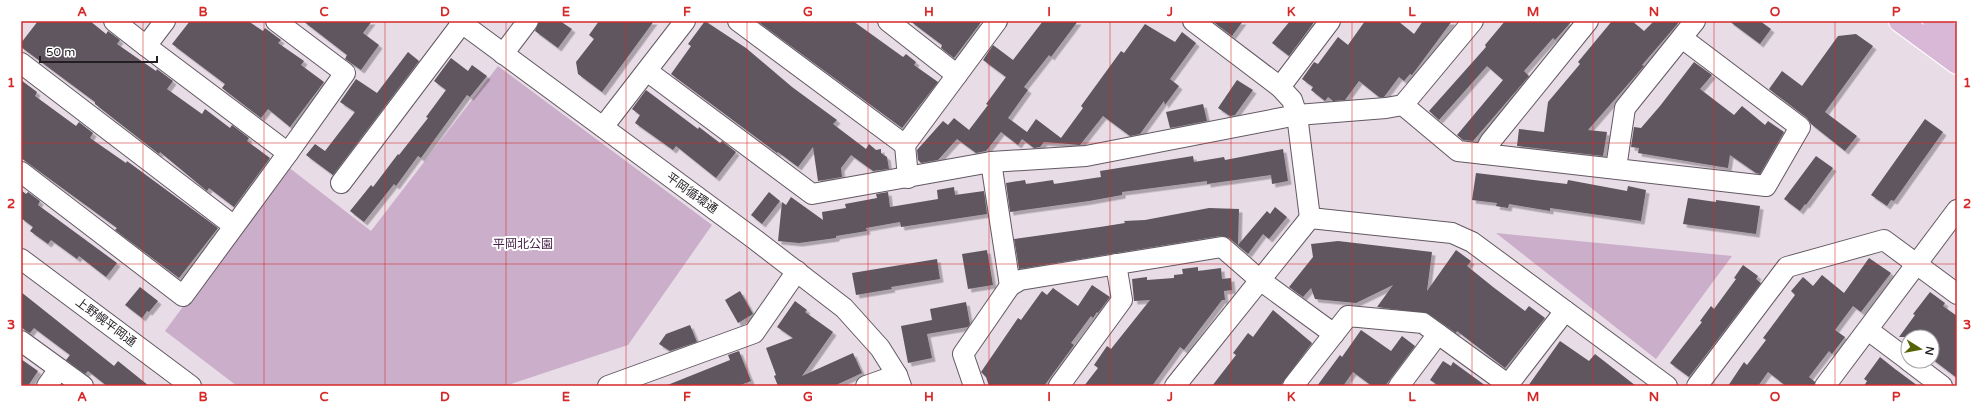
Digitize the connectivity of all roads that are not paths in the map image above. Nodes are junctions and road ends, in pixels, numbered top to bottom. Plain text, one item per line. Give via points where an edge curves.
1 (114, 21) edge
2 (165, 21) edge
3 (276, 21) edge
4 (528, 21) edge
5 (685, 21) edge
6 (738, 21) edge
7 (888, 21) edge
8 (998, 21) edge
9 (1330, 21) edge
10 (1473, 21) edge
11 (1588, 21) edge
12 (1695, 21) edge
13 (1900, 21) edge
14 (1934, 21) edge
15 (461, 22) edge
16 (1196, 22) edge
17 (1682, 38) junction
18 (1957, 39) edge
19 (146, 46) junction
20 (503, 54) junction
21 (21, 63) edge
22 (1957, 63) edge
23 (647, 71) junction
24 (957, 75) junction
25 (1280, 87) junction
26 (1403, 105) junction
27 (1297, 115) junction
28 (603, 127) junction
29 (905, 145) junction
30 (288, 153) junction
31 (1484, 154) junction
32 (990, 162) junction
33 (1616, 168) junction
34 (21, 172) edge
35 (908, 178) junction
36 (340, 183) dead end
37 (1957, 210) edge
38 (1310, 218) junction
39 (234, 226) junction
40 (21, 259) edge
41 (1116, 264) junction
42 (1918, 264) junction
43 (797, 271) junction
44 (1260, 280) junction
45 (1010, 286) junction
46 (1957, 294) edge
47 (1565, 310) junction
48 (1868, 330) junction
49 (1334, 334) junction
50 (1438, 334) junction
51 (21, 341) edge
52 (1900, 355) edge
53 (59, 369) junction
54 (1919, 369) edge
55 (899, 380) edge
56 (47, 386) edge
57 (83, 386) edge
58 (191, 386) edge
59 (608, 386) edge
60 (866, 386) edge
61 (974, 386) edge
62 (1059, 386) edge
63 (1175, 386) edge
64 (1294, 386) edge
65 (1399, 386) edge
66 (1509, 386) edge
67 (1667, 386) edge
68 (1697, 386) edge
69 (1825, 386) edge
70 (1942, 386) edge

1 - 19 street
2 - 19 street
3 - 30 street via 345,72
4 - 20 street
5 - 23 street
6 - 29 street
7 - 24 street
8 - 24 street
9 - 25 street
10 - 26 street
11 - 31 street via 1490,142
12 - 17 street
13 - 22 main road
14 - 18 main road
15 - 20 street, 平岡循環通
15 - 36 street
16 - 25 street
17 - 33 street via 1625,108
17 - 33 street via 1800,127 1766,186
19 - 30 street
20 - 28 street, 平岡循環通
21 - 39 street
23 - 28 street
23 - 35 street via 812,194
24 - 29 street
25 - 27 street via 1292,100
26 - 27 street
26 - 31 street via 1458,151
27 - 32 street via 1086,156
27 - 38 street
28 - 43 street, 平岡循環通
29 - 35 street
30 - 39 street
31 - 33 street
32 - 35 street
32 - 45 street
34 - 39 street via 183,296
37 - 42 street
38 - 44 street
38 - 47 street via 1452,233 1472,242
40 - 58 street, 上野幌平岡通
41 - 44 street via 1222,247
41 - 45 street via 1020,280
41 - 62 street via 1122,300
42 - 46 street
42 - 48 street
42 - 68 street via 1884,240 1788,266
43 - 55 street, 平岡循環通 via 844,308 880,348
43 - 59 street via 754,333
44 - 49 street
44 - 63 street
45 - 61 street via 963,354
47 - 66 street
47 - 67 street
48 - 52 street
48 - 69 street
49 - 50 street via 1348,316 1423,323
49 - 64 street
50 - 65 street
50 - 66 street
51 - 53 street
53 - 56 street
53 - 57 street
54 - 70 street
55 - 60 street

